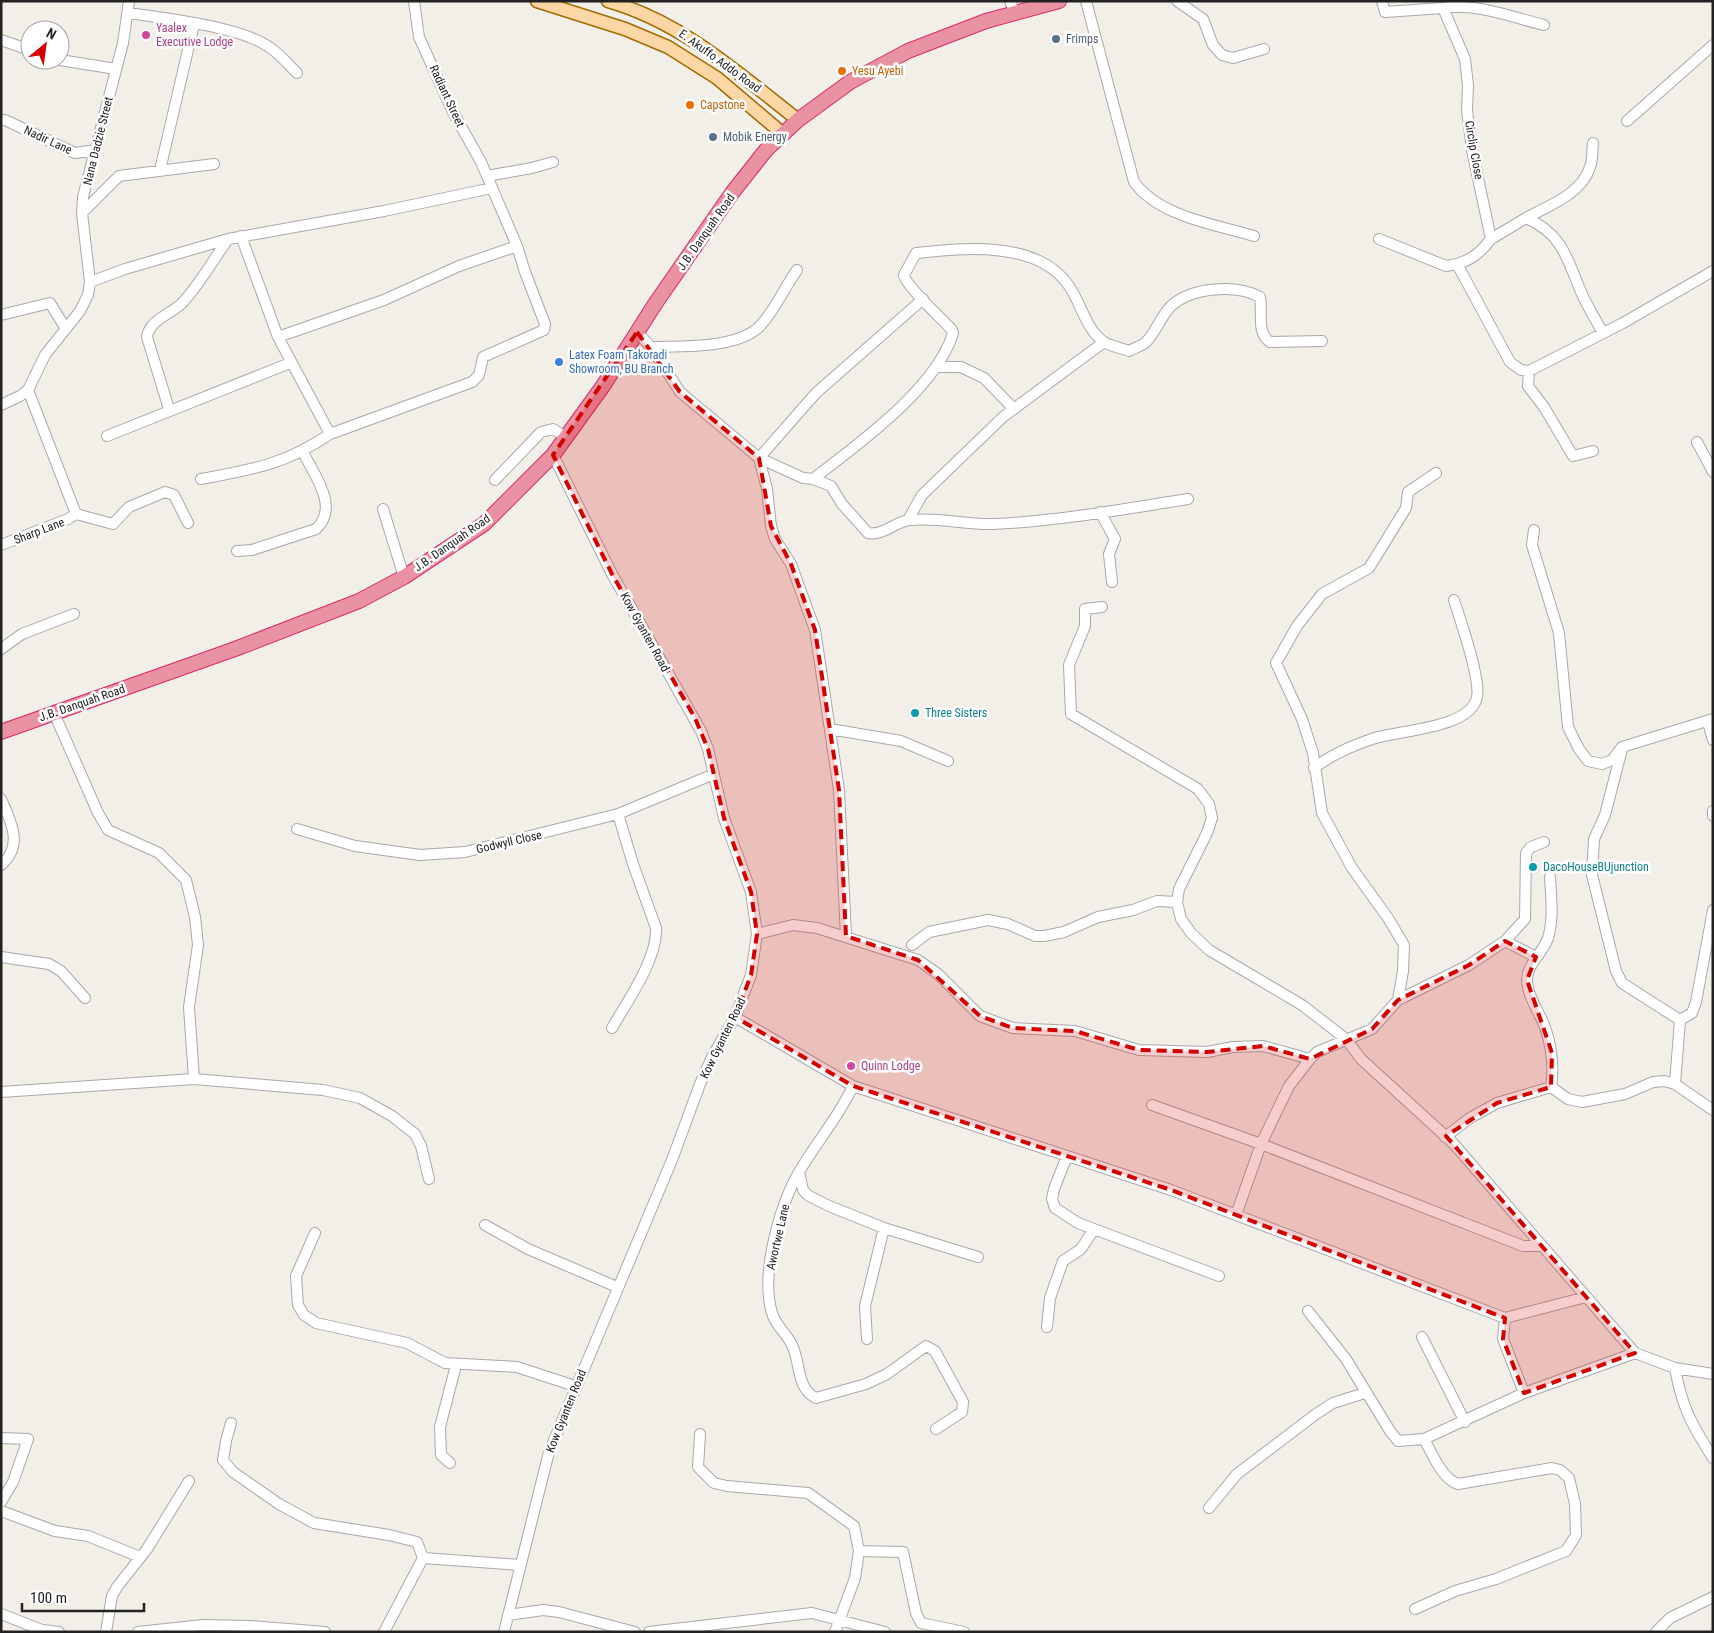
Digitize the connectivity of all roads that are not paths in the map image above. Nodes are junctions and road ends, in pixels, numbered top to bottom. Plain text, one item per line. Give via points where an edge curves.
1 (129, 1) edge
2 (414, 1) edge
3 (537, 1) edge
4 (608, 1) edge
5 (1059, 1) edge
6 (1086, 1) edge
7 (1177, 1) edge
8 (1382, 1) edge
9 (1013, 7) edge
10 (1443, 8) junction
11 (128, 13) junction
12 (194, 24) junction
13 (1544, 25) dead end
14 (1, 40) edge
15 (1713, 45) edge
16 (20, 47) edge
17 (1264, 49) dead end
18 (70, 62) edge
19 (116, 69) junction
20 (297, 73) dead end
21 (1, 120) edge
22 (798, 120) junction
23 (1627, 121) dead end
24 (783, 134) junction
25 (1593, 143) dead end
26 (96, 150) junction
27 (553, 162) dead end
28 (214, 164) dead end
29 (160, 170) junction
30 (487, 176) junction
31 (492, 188) junction
32 (82, 213) junction
33 (1526, 218) junction
34 (241, 236) junction
35 (1254, 236) dead end
36 (228, 239) junction
37 (1379, 239) dead end
38 (1490, 239) junction
39 (517, 246) junction
40 (1457, 264) junction
41 (797, 270) dead end
42 (1713, 271) edge
43 (90, 282) junction
44 (923, 299) junction
45 (1, 315) edge
46 (66, 329) junction
47 (637, 332) junction
48 (1603, 334) junction
49 (278, 337) junction
50 (1322, 340) dead end
51 (1104, 342) junction
52 (652, 347) junction
53 (290, 362) junction
54 (937, 368) junction
55 (1529, 371) junction
56 (28, 390) junction
57 (1, 405) edge
58 (169, 410) junction
59 (1014, 410) junction
60 (330, 434) junction
61 (106, 436) dead end
62 (566, 437) junction
63 (1697, 442) dead end
64 (1593, 451) dead end
65 (303, 452) junction
66 (553, 455) junction
67 (759, 458) junction
68 (1713, 472) edge
69 (1436, 473) dead end
70 (201, 479) dead end
71 (813, 479) junction
72 (495, 480) dead end
73 (1188, 500) dead end
74 (383, 509) dead end
75 (1100, 512) junction
76 (76, 514) junction
77 (908, 520) junction
78 (188, 524) dead end
79 (1534, 530) dead end
80 (1, 545) edge
81 (237, 551) dead end
82 (404, 577) junction
83 (1112, 582) dead end
84 (1454, 600) dead end
85 (1102, 607) dead end
86 (74, 614) dead end
87 (1, 649) edge
88 (54, 713) junction
89 (1710, 720) edge
90 (830, 729) junction
91 (1, 732) edge
92 (1713, 740) edge
93 (1622, 747) junction
94 (948, 761) dead end
95 (1314, 768) junction
96 (714, 774) junction
97 (1, 799) edge
98 (1713, 811) edge
99 (618, 814) junction
100 (1713, 816) edge
101 (297, 829) dead end
102 (1544, 842) dead end
103 (1, 864) edge
104 (1550, 877) dead end
105 (1177, 902) junction
106 (1713, 910) edge
107 (757, 934) junction
108 (846, 936) junction
109 (1506, 941) junction
110 (912, 944) dead end
111 (1, 957) edge
112 (1536, 957) junction
113 (85, 998) dead end
114 (1398, 1000) junction
115 (734, 1017) junction
116 (1680, 1020) junction
117 (612, 1028) dead end
118 (1346, 1039) junction
119 (1310, 1059) junction
120 (194, 1079) junction
121 (1675, 1084) junction
122 (853, 1086) junction
123 (1550, 1087) junction
124 (1, 1092) edge
125 (1152, 1105) dead end
126 (1713, 1110) edge
127 (1445, 1136) junction
128 (1261, 1144) junction
129 (1067, 1156) junction
130 (799, 1172) junction
131 (429, 1179) dead end
132 (1236, 1215) junction
133 (485, 1225) dead end
134 (884, 1228) junction
135 (1094, 1229) junction
136 (315, 1233) dead end
137 (1541, 1246) junction
138 (978, 1257) dead end
139 (1220, 1276) dead end
140 (617, 1287) junction
141 (1586, 1296) junction
142 (1308, 1311) dead end
143 (1505, 1318) junction
144 (1047, 1327) dead end
145 (1422, 1337) dead end
146 (867, 1338) dead end
147 (1635, 1353) junction
148 (456, 1365) junction
149 (1675, 1368) junction
150 (1713, 1374) edge
151 (575, 1386) junction
152 (1365, 1393) junction
153 (1524, 1393) junction
154 (231, 1422) dead end
155 (1465, 1422) junction
156 (936, 1429) dead end
157 (700, 1434) dead end
158 (1, 1438) edge
159 (1424, 1439) junction
160 (1713, 1458) edge
161 (450, 1464) dead end
162 (189, 1481) dead end
163 (1, 1502) edge
164 (1209, 1508) dead end
165 (1, 1511) edge
166 (859, 1551) junction
167 (140, 1557) junction
168 (423, 1558) junction
169 (520, 1565) junction
170 (1713, 1597) edge
171 (1416, 1610) dead end
172 (1, 1614) edge
173 (508, 1615) junction
174 (841, 1619) junction
175 (918, 1627) edge
176 (59, 1632) edge
177 (106, 1632) edge
178 (138, 1632) edge
179 (325, 1632) edge
180 (384, 1632) edge
181 (504, 1632) edge
182 (635, 1632) edge
183 (649, 1632) edge
184 (835, 1632) edge
185 (885, 1632) edge
186 (964, 1632) edge
187 (1656, 1632) edge

1 - 11 street, Nana Dadzie Street
2 - 30 street, Radiant Street via 419,37
3 - 24 main road, E. Akuffo Addo Road via 625,28 668,47 717,78
4 - 22 main road, E. Akuffo Addo Road via 676,28
5 - 9 highway, J.B. Danquah Road
6 - 35 street via 1134,182 1144,196 1166,209
7 - 17 street via 1203,19 1213,45 1222,55 1233,58
8 - 10 street via 1385,12
9 - 22 highway, J.B. Danquah Road via 908,50 850,82
10 - 13 street via 1452,6 1498,13
10 - 38 street, Circlip Close via 1465,59 1472,150
11 - 12 street
11 - 19 street, Nana Dadzie Street
12 - 20 street via 241,34 268,45
12 - 29 street
14 - 16 street
15 - 23 street
18 - 19 street
19 - 26 street, Nana Dadzie Street
21 - 26 street, Nadir Lane via 75,153
22 - 24 highway, J.B. Danquah Road
24 - 47 highway, J.B. Danquah Road via 766,150 732,194
25 - 33 street via 1590,168 1581,182 1568,195
26 - 32 street, Nana Dadzie Street via 83,196
27 - 30 street
28 - 29 street
29 - 32 street via 119,176
30 - 31 street, Radiant Street
31 - 34 street
31 - 39 street, Radiant Street
32 - 43 street, Nana Dadzie Street
33 - 38 street
33 - 48 street via 1538,223 1557,239 1569,258 1581,292
34 - 36 street
34 - 49 street
36 - 43 street
36 - 58 street via 181,304 148,330 147,337
37 - 40 street via 1440,265
38 - 40 street via 1480,254
39 - 49 street via 459,266 384,300
39 - 60 street, Radiant Street via 545,324 544,330 483,356 479,375 472,382
40 - 55 street via 1510,362 1521,370
41 - 52 street via 772,312 759,328 742,338 701,346
42 - 48 street
43 - 46 street via 80,311
44 - 51 street via 904,275 916,252 972,247 997,250 1049,266 1069,286 1091,328
44 - 54 street via 953,333
44 - 67 street via 816,393
45 - 46 street via 50,303
46 - 56 street via 45,355
47 - 52 street
47 - 62 highway, J.B. Danquah Road
48 - 55 street
49 - 53 street
50 - 51 street via 1270,342 1264,339 1260,297 1220,288 1198,292 1172,306 1146,343 1129,350
51 - 59 street
52 - 67 street via 680,392
53 - 58 street
53 - 60 street
54 - 59 street via 961,367 984,378
54 - 71 street via 895,413
55 - 64 street via 1528,386 1573,456
56 - 57 street
56 - 76 street
58 - 61 street
59 - 77 street via 922,496
60 - 65 street
62 - 66 highway, J.B. Danquah Road
62 - 72 street via 553,429 541,432
63 - 68 street
65 - 70 street via 277,463
65 - 81 street via 326,501 328,510 322,524 316,529 252,550
66 - 82 highway, J.B. Danquah Road via 484,524
66 - 96 street, Kow Gyanten Road via 612,574 695,718
67 - 71 street via 803,478
67 - 90 street via 771,526 791,564 815,630
69 - 95 street via 1408,492 1406,508 1369,568 1322,594 1297,626 1276,663 1302,719
71 - 77 street via 831,486 868,533 874,534
73 - 75 street
74 - 82 street
75 - 77 street via 993,524 935,518
75 - 83 street via 1115,539 1109,554
76 - 78 street via 112,524 129,508 166,492 174,495
76 - 80 street, Sharp Lane
79 - 93 street via 1532,545 1560,633 1568,727 1588,760 1602,764 1612,760
82 - 88 highway, J.B. Danquah Road via 304,624
84 - 95 street via 1468,645 1477,697 1469,712 1448,722 1373,738 1329,756
85 - 105 street via 1086,609 1085,626 1069,665 1071,714 1198,789 1209,804 1212,818 1178,890
86 - 87 street via 22,634
88 - 91 highway, J.B. Danquah Road
88 - 120 street via 108,830 159,853 186,880 198,945 189,1007
89 - 92 street
89 - 93 street
90 - 94 street via 901,740
90 - 108 street via 839,790
93 - 116 street via 1605,815 1594,840 1592,876 1616,971 1622,983
95 - 114 street via 1322,813 1352,868 1404,945
96 - 99 street, Godwyll Close
96 - 107 street, Kow Gyanten Road via 724,818 750,892
97 - 103 street via 13,825 14,842 12,851
98 - 100 street
99 - 101 street, Godwyll Close via 465,852 420,855 355,846
99 - 117 street via 657,935 642,974
102 - 109 street via 1531,847 1526,853 1525,919
104 - 112 street via 1552,918 1547,940
105 - 110 street via 1157,901 1044,936 988,920 930,932
105 - 118 street via 1181,920 1209,950 1302,1005
106 - 116 street via 1696,1002 1692,1013
107 - 108 street via 793,926
107 - 115 street, Kow Gyanten Road via 751,975
108 - 119 street via 918,960 938,974 980,1016 1013,1028 1074,1031 1139,1050 1208,1052 1263,1046
109 - 112 street
109 - 114 street via 1469,965
111 - 113 street via 56,967
112 - 123 street via 1527,980 1552,1053
114 - 118 street via 1372,1029
115 - 122 street
115 - 140 street, Kow Gyanten Road via 708,1066
116 - 121 street
118 - 119 street via 1317,1052
118 - 127 street via 1362,1059
119 - 128 street via 1289,1086
120 - 124 street
120 - 131 street via 323,1090 360,1098 415,1134
121 - 123 street via 1653,1082 1625,1094 1582,1102 1568,1099
121 - 126 street
122 - 129 street
122 - 130 street, Awortwe Lane via 840,1112
123 - 127 street via 1497,1103
125 - 128 street
127 - 137 street
128 - 132 street
128 - 137 street via 1522,1246
129 - 132 street
129 - 135 street via 1054,1190 1055,1208
130 - 134 street via 809,1196
130 - 156 street, Awortwe Lane via 786,1201 772,1250 768,1299 773,1317 793,1346 804,1388 816,1398 866,1384 887,1374 926,1346 935,1352 963,1402 962,1412
132 - 143 street
133 - 140 street via 528,1249
134 - 138 street
134 - 146 street via 865,1306
135 - 139 street
135 - 144 street via 1081,1249 1063,1262 1050,1298
136 - 148 street via 295,1284 298,1305 309,1320 407,1343 437,1360
137 - 141 street
140 - 151 street, Kow Gyanten Road
141 - 143 street
141 - 147 street
142 - 152 street via 1346,1358
143 - 153 street via 1503,1339
145 - 155 street
147 - 149 street
147 - 153 street
148 - 151 street via 504,1364
148 - 161 street via 440,1427 441,1456
149 - 150 street
149 - 160 street via 1679,1394 1689,1420
151 - 169 street, Kow Gyanten Road via 549,1452
152 - 159 street via 1398,1440
152 - 164 street via 1333,1403 1316,1414 1237,1474
153 - 155 street
154 - 168 street via 223,1460 233,1472 279,1504 314,1523 389,1534 417,1542
155 - 159 street
157 - 166 street via 698,1467 714,1483 808,1492 854,1526
158 - 163 street via 28,1439 13,1482
159 - 171 street via 1447,1476 1458,1484 1552,1468 1560,1470 1569,1478 1575,1504 1576,1535 1566,1551 1543,1562 1455,1591
162 - 167 street
165 - 167 street via 55,1530 88,1536
166 - 174 street
166 - 175 street via 905,1554
167 - 177 street via 112,1596
168 - 169 street
168 - 180 street
169 - 173 street, Kow Gyanten Road
170 - 187 street via 1670,1618
172 - 176 street via 42,1630
173 - 181 street, Kow Gyanten Road
173 - 182 street via 543,1610 559,1612
174 - 183 street via 812,1613
174 - 184 street
174 - 185 street
175 - 186 street
178 - 179 street via 203,1625

